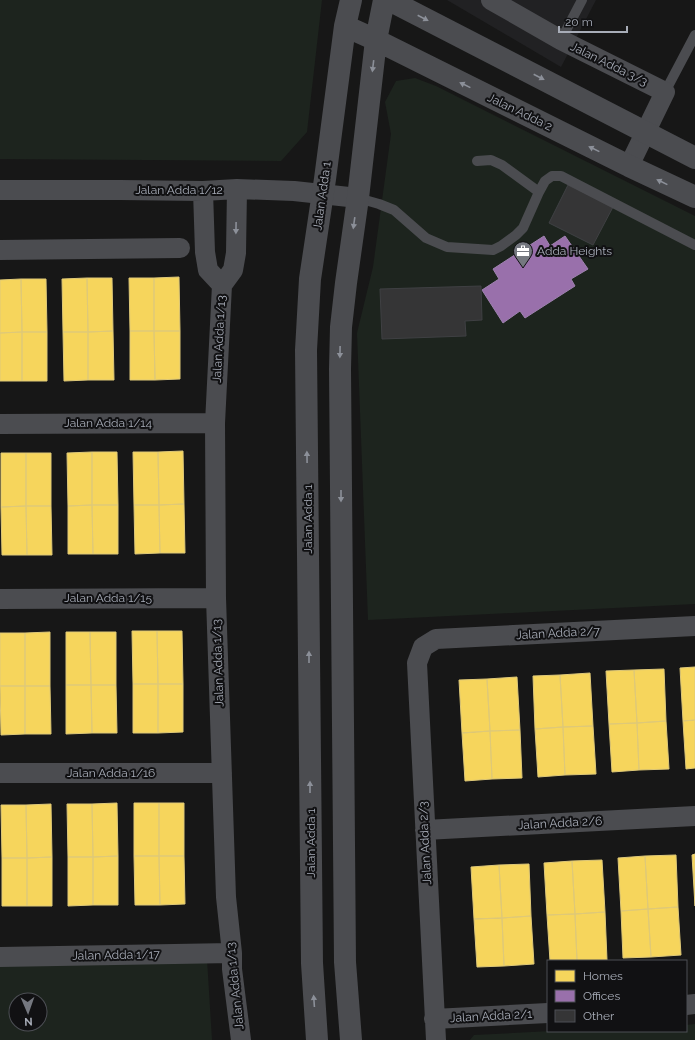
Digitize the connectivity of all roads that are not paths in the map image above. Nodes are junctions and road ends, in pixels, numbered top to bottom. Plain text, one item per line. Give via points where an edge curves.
1 (351, 0) edge
2 (384, 0) edge
3 (389, 0) edge
4 (491, 0) edge
5 (582, 0) edge
6 (345, 26) junction
7 (695, 36) edge
8 (376, 40) junction
9 (561, 40) junction
10 (665, 92) junction
11 (646, 132) junction
12 (695, 158) edge
13 (477, 161) dead end
14 (629, 166) junction
15 (237, 189) junction
16 (0, 190) edge
17 (203, 191) junction
18 (539, 192) junction
19 (322, 193) junction
20 (695, 197) edge
21 (358, 198) junction
22 (695, 245) edge
23 (180, 248) dead end
24 (0, 250) edge
25 (222, 285) junction
26 (215, 423) junction
27 (0, 424) edge
28 (216, 598) junction
29 (0, 599) edge
30 (695, 626) edge
31 (423, 647) joint
32 (0, 773) edge
33 (222, 773) junction
34 (695, 816) edge
35 (425, 830) junction
36 (232, 953) junction
37 (0, 957) edge
38 (547, 1013) edge
39 (434, 1019) junction
40 (241, 1040) edge
41 (317, 1040) edge
42 (351, 1040) edge
43 (436, 1040) edge

1 - 6 street, Jalan Adda 1
2 - 8 street
3 -> 11 street
4 - 9 street, Jalan Adda 3/3
5 - 9 lane
6 - 8 street, Jalan Adda 2
6 - 19 street, Jalan Adda 1
7 - 10 lane
14 -> 8 street, Jalan Adda 2
8 -> 21 street
9 - 10 street, Jalan Adda 3/3
10 - 11 street
11 - 12 street
11 - 14 street
13 - 18 lane via 491,160 502,165
20 -> 14 street, Jalan Adda 2
15 - 17 street, Jalan Adda 1/12
15 - 19 street, Jalan Adda 1/12
15 -> 25 street via 236,253 233,270
16 - 17 street, Jalan Adda 1/12
17 - 25 street via 208,270
18 - 21 lane via 523,228 502,246 493,250 447,247 426,238 394,210
18 - 22 lane via 552,176 561,176
19 - 21 street, Jalan Adda 1/12
41 -> 19 street, Jalan Adda 1 via 312,963 306,350 310,279
21 -> 42 street via 341,327 340,369 345,962
23 - 24 street
25 - 26 street, Jalan Adda 1/13
26 - 27 street, Jalan Adda 1/14
26 - 28 street, Jalan Adda 1/13
28 - 29 street, Jalan Adda 1/15
28 - 33 street, Jalan Adda 1/13
30 - 31 street, Jalan Adda 2/7 via 436,639
31 - 35 street, Jalan Adda 2/3 via 417,663
32 - 33 street, Jalan Adda 1/16
33 - 36 street, Jalan Adda 1/13 via 226,897
34 - 35 street, Jalan Adda 2/6
35 - 39 street, Jalan Adda 2/3
36 - 37 street, Jalan Adda 1/17
36 - 40 street, Jalan Adda 1/13
38 - 39 street, Jalan Adda 2/1
39 - 43 street, Jalan Adda 2/3

